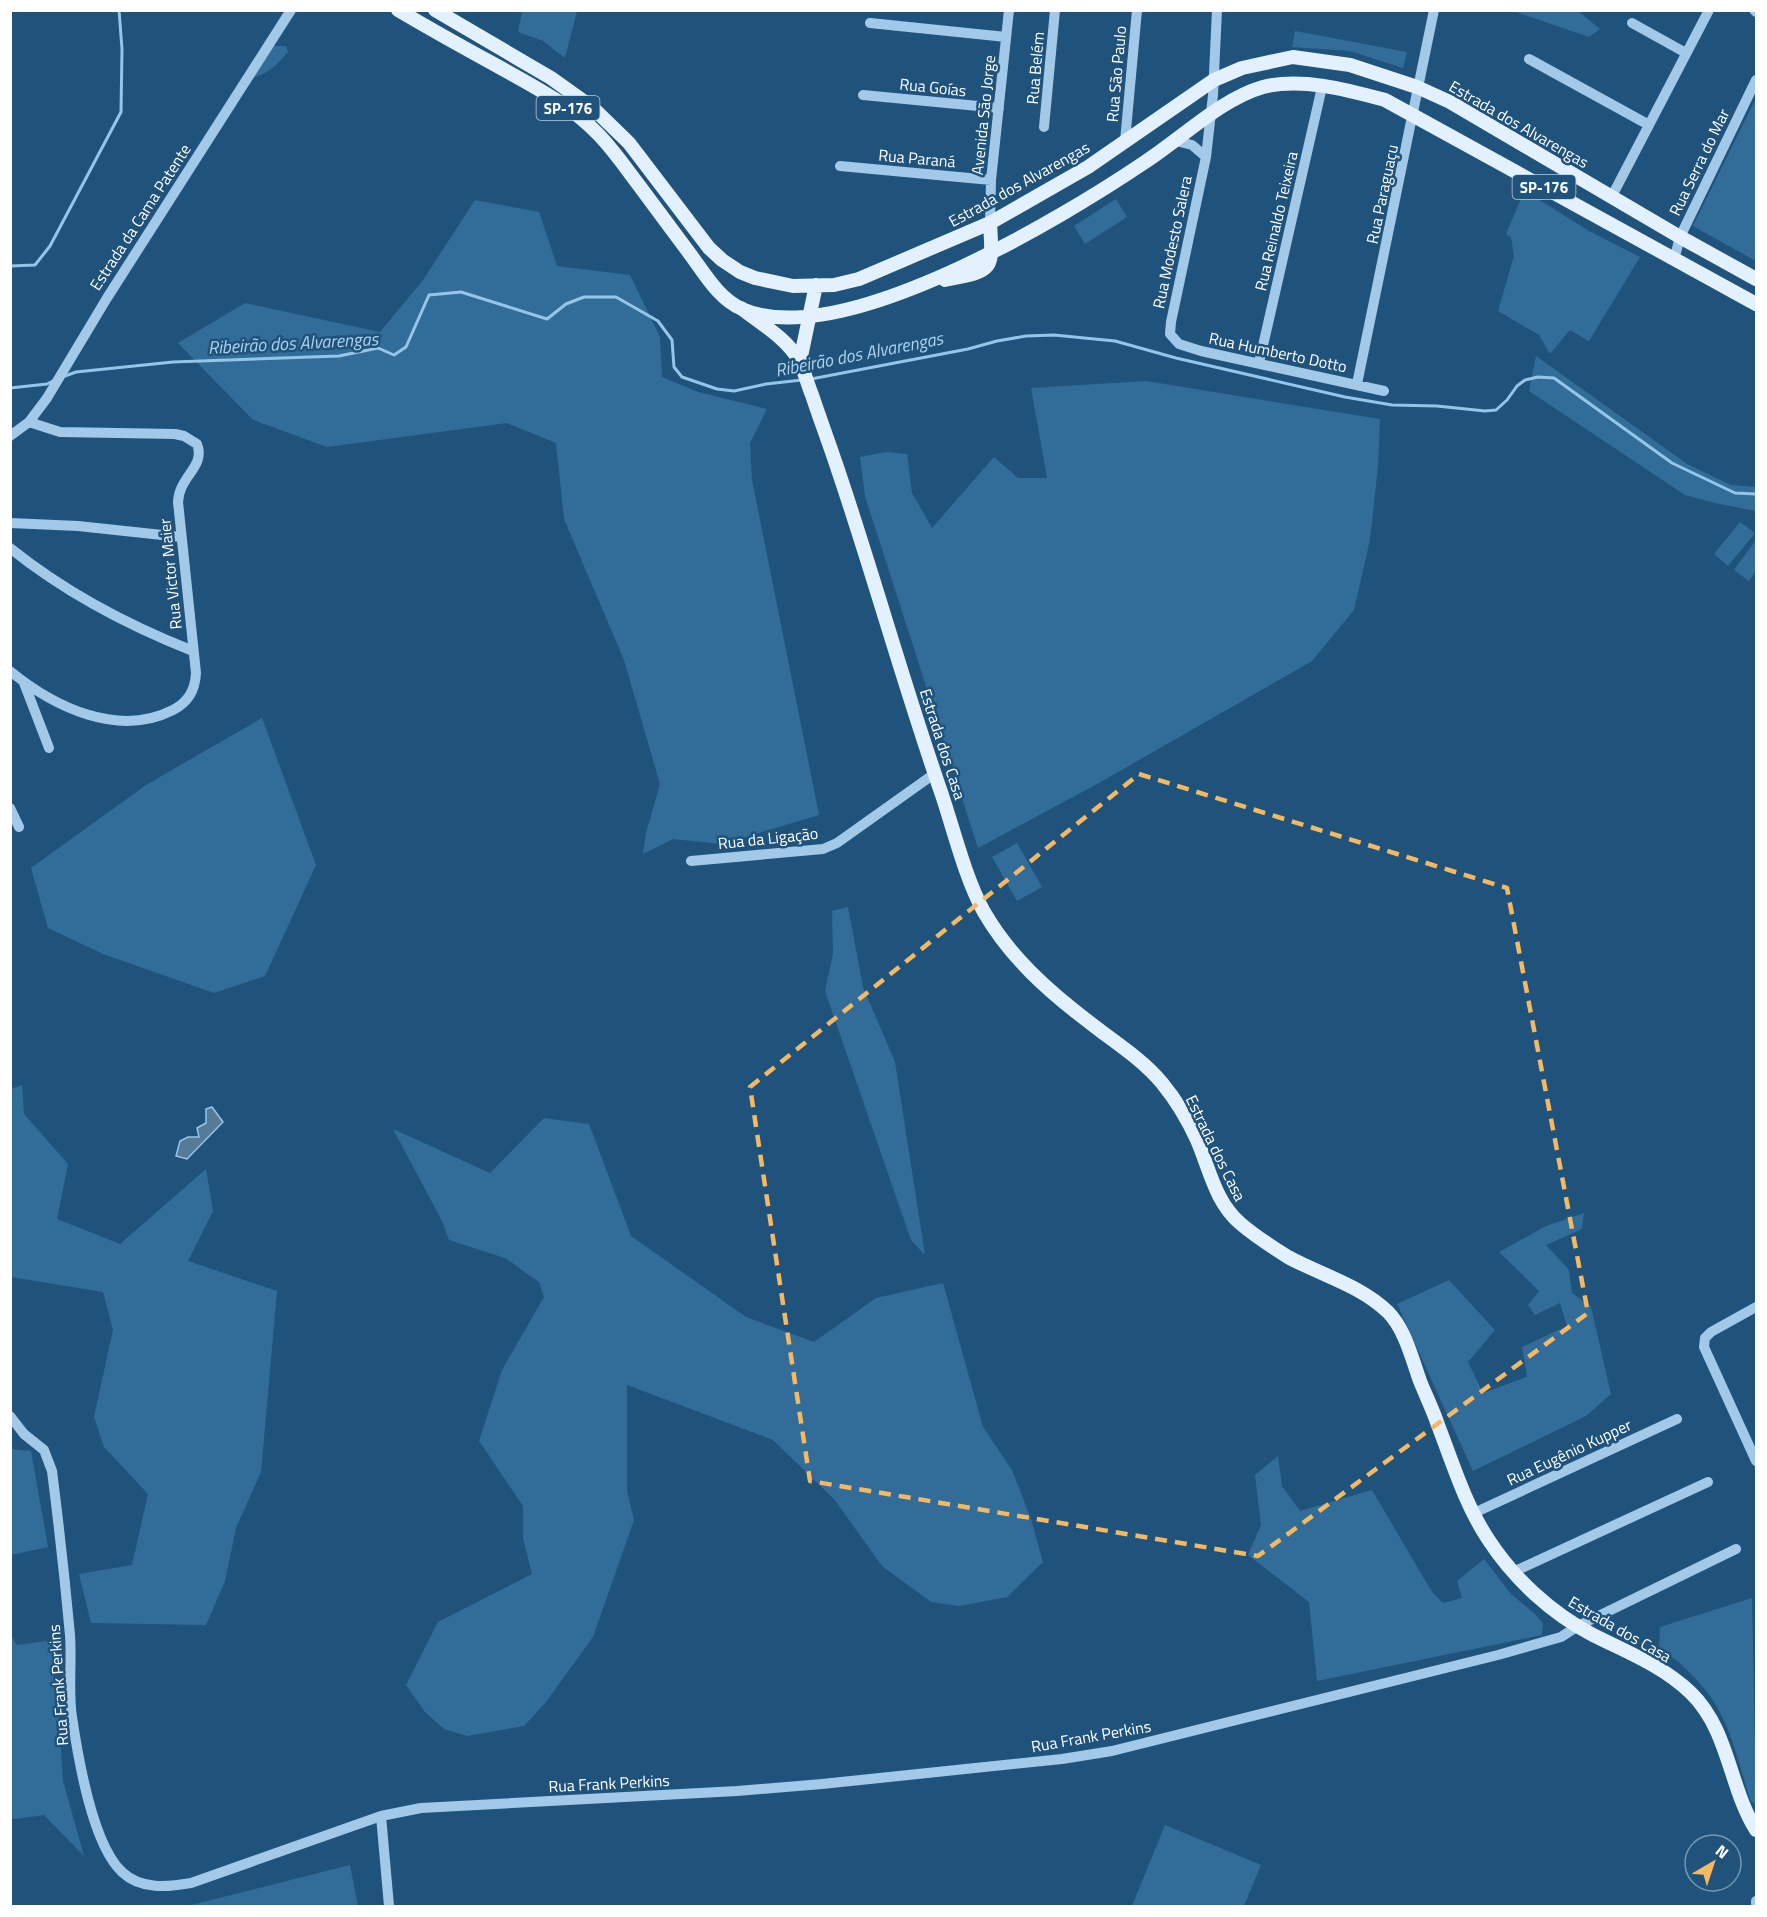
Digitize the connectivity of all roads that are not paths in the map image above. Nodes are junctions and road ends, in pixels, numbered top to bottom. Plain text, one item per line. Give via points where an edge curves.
1 (291, 10) edge
2 (398, 10) edge
3 (435, 10) edge
4 (1009, 10) edge
5 (1055, 10) edge
6 (1137, 10) edge
7 (1217, 10) edge
8 (1709, 10) edge
9 (1431, 11) edge
10 (870, 23) dead end
11 (1632, 23) dead end
12 (1006, 37) junction
13 (1686, 53) junction
14 (1529, 59) dead end
15 (1214, 80) junction
16 (1756, 80) edge
17 (1322, 87) junction
18 (1417, 87) junction
19 (863, 95) dead end
20 (999, 108) junction
21 (1211, 115) junction
22 (1413, 115) junction
23 (1649, 125) junction
24 (1044, 127) dead end
25 (1125, 141) junction
26 (1176, 141) junction
27 (1206, 157) junction
28 (840, 166) dead end
29 (991, 180) junction
30 (1612, 196) junction
31 (990, 223) junction
32 (1680, 237) junction
33 (992, 251) junction
34 (1674, 260) junction
35 (1756, 279) edge
36 (816, 285) junction
37 (1756, 304) edge
38 (741, 308) junction
39 (831, 314) junction
40 (809, 316) junction
41 (1170, 334) joint
42 (803, 342) junction
43 (1259, 363) junction
44 (802, 366) junction
45 (1357, 384) junction
46 (1384, 391) dead end
47 (29, 422) junction
48 (10, 436) edge
49 (10, 523) edge
50 (181, 537) junction
51 (10, 548) edge
52 (193, 651) junction
53 (10, 671) edge
54 (24, 682) junction
55 (49, 748) dead end
56 (934, 774) junction
57 (10, 808) edge
58 (19, 826) dead end
59 (691, 861) dead end
60 (1756, 1307) edge
61 (10, 1416) edge
62 (1677, 1419) dead end
63 (1756, 1461) edge
64 (1708, 1482) dead end
65 (1473, 1514) junction
66 (1736, 1549) dead end
67 (1513, 1572) junction
68 (1578, 1626) junction
69 (381, 1816) junction
70 (1756, 1830) edge
71 (1756, 1901) edge
72 (389, 1906) edge
73 (1756, 1906) edge

1 - 47 street, Estrada da Cama Patente
2 - 38 main road, SP-176 via 551,96 582,120 609,145 708,280
3 - 36 main road, Estrada dos Alvarengas / SP-176 via 551,78 593,108 628,142 710,248 728,264 766,281
4 - 12 street, Avenida São Jorge
5 - 24 street, Rua Belém
6 - 25 street, Rua São Paulo
7 - 15 street, Rua Modesto Salera
8 - 13 street
9 - 18 street, Rua Paraguaçu
10 - 12 street
11 - 13 street
12 - 20 street, Avenida São Jorge
13 - 23 street
14 - 23 street
15 - 18 main road, Estrada dos Alvarengas / SP-176 via 1242,68 1293,57 1350,65
15 - 21 street, Rua Modesto Salera
15 - 25 main road, Estrada dos Alvarengas / SP-176
16 - 32 street, Rua Serra do Mar
17 - 21 main road, SP-176 via 1267,87 1249,92
17 - 22 main road, SP-176 via 1385,100
17 - 43 street, Rua Reinaldo Teixeira
18 - 22 street, Rua Paraguaçu
18 - 30 main road, Estrada dos Alvarengas / SP-176 via 1481,119
19 - 20 street, Rua Goías
20 - 29 street, Avenida São Jorge
21 - 26 main road, SP-176
21 - 27 street, Rua Modesto Salera
22 - 34 main road, SP-176
22 - 45 street, Rua Paraguaçu
23 - 30 street
25 - 31 main road, Estrada dos Alvarengas / SP-176 via 1067,181
26 - 27 street, Rua Modesto Salera via 1192,145
26 - 33 main road, SP-176 via 1069,211
27 - 41 street, Rua Modesto Salera
28 - 29 street, Rua Paraná
29 - 31 street, Avenida São Jorge
30 - 32 main road, Estrada dos Alvarengas / SP-176
31 - 33 main road
31 - 36 main road, Estrada dos Alvarengas / SP-176 via 859,279
32 - 34 street, Rua Serra do Mar
32 - 35 main road, Estrada dos Alvarengas / SP-176
33 - 39 main road, SP-176 via 917,285
34 - 37 main road, SP-176
36 - 40 main road
38 - 40 main road, SP-176 via 766,315
38 - 44 main road via 784,342
39 - 40 main road, SP-176
39 - 42 main road
40 - 42 main road
41 - 43 street, Rua Humberto Dotto via 1187,347
42 - 44 main road
43 - 45 street, Rua Humberto Dotto
44 - 56 main road, Estrada dos Casa via 858,529
45 - 46 street, Rua Humberto Dotto
47 - 48 street, Estrada da Cama Patente
47 - 50 street, Rua Victor Maier via 60,432 175,434 192,439 200,456 178,494
49 - 50 street
50 - 52 street, Rua Victor Maier
51 - 52 street via 40,572 120,620
52 - 54 street, Rua Victor Maier via 193,691 180,706 147,720 98,718 72,709
53 - 54 street, Rua Victor Maier
54 - 55 street
56 - 59 street, Rua da Ligação via 823,849
56 - 65 main road, Estrada dos Casa via 981,908 1001,939 1052,993 1133,1055 1163,1084 1196,1139 1222,1203 1232,1216 1289,1258 1360,1291 1397,1323
57 - 58 street
60 - 63 street via 1711,1332 1704,1347
61 - 69 street, Rua Frank Perkins via 24,1434 45,1450 52,1471 78,1760 99,1836 123,1873 149,1885 191,1883
62 - 65 street, Rua Eugênio Kupper
64 - 67 street
65 - 67 main road, Estrada dos Casa
66 - 68 street, Rua Frank Perkins
67 - 68 main road, Estrada dos Casa via 1547,1605
68 - 69 street, Rua Frank Perkins via 1561,1637 1498,1655 1112,1751 1062,1759 736,1791 421,1808
68 - 70 main road, Estrada dos Casa via 1645,1660 1695,1697 1718,1730
69 - 72 street
71 - 73 street

